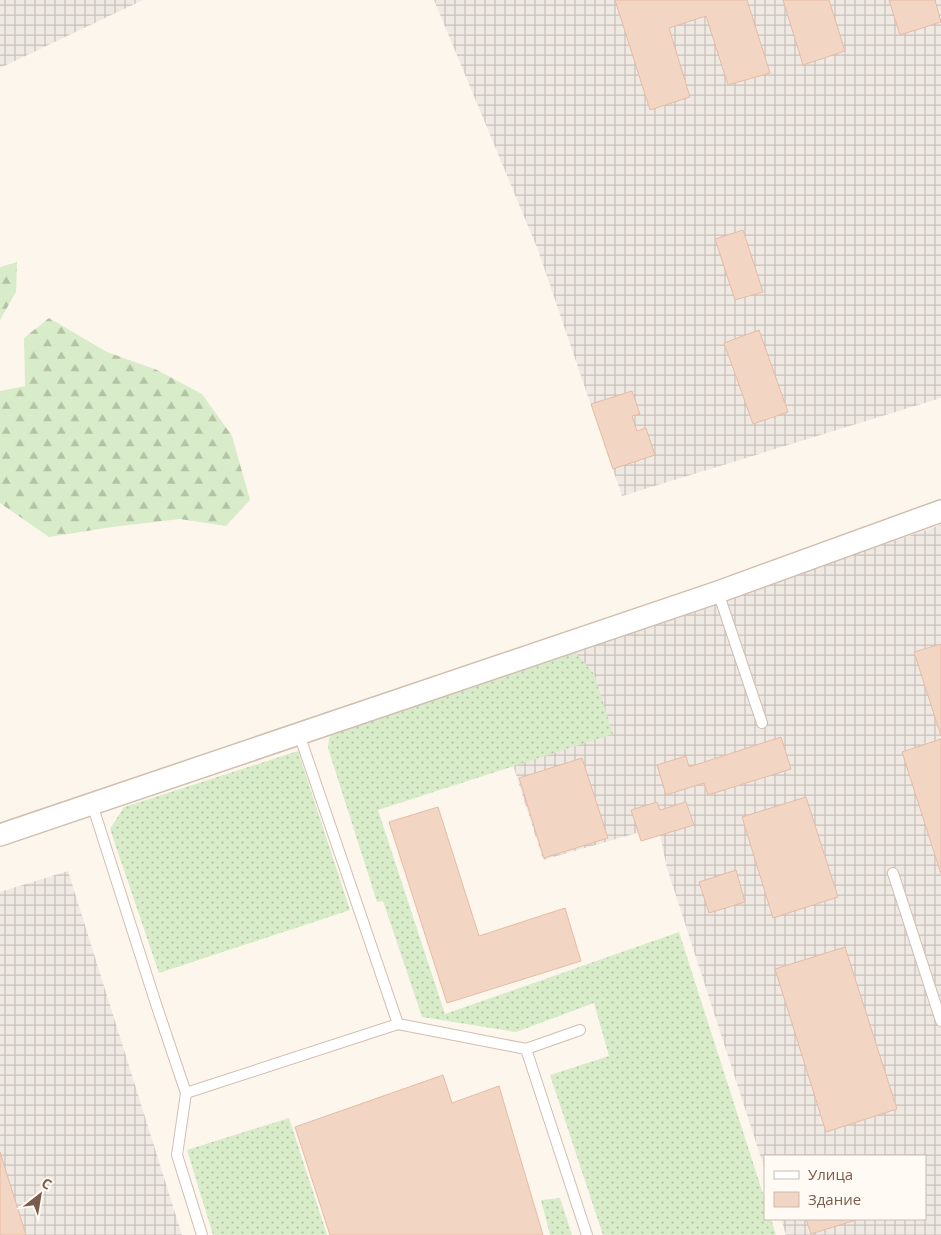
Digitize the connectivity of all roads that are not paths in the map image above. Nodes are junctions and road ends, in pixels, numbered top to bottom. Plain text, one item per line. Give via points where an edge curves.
1 (941, 511) edge
2 (718, 592) junction
3 (762, 723) dead end
4 (299, 734) junction
5 (92, 804) junction
6 (0, 835) edge
7 (893, 873) dead end
8 (941, 1020) edge
9 (398, 1024) junction
10 (580, 1030) dead end
11 (526, 1050) junction
12 (186, 1093) junction
13 (202, 1235) edge
14 (587, 1235) edge

1 - 2 street
2 - 3 lane
2 - 4 street
4 - 5 street
4 - 9 lane
5 - 6 street
5 - 12 lane
7 - 8 lane
9 - 11 lane
9 - 12 lane
10 - 11 lane
11 - 14 lane
12 - 13 lane via 177,1155

